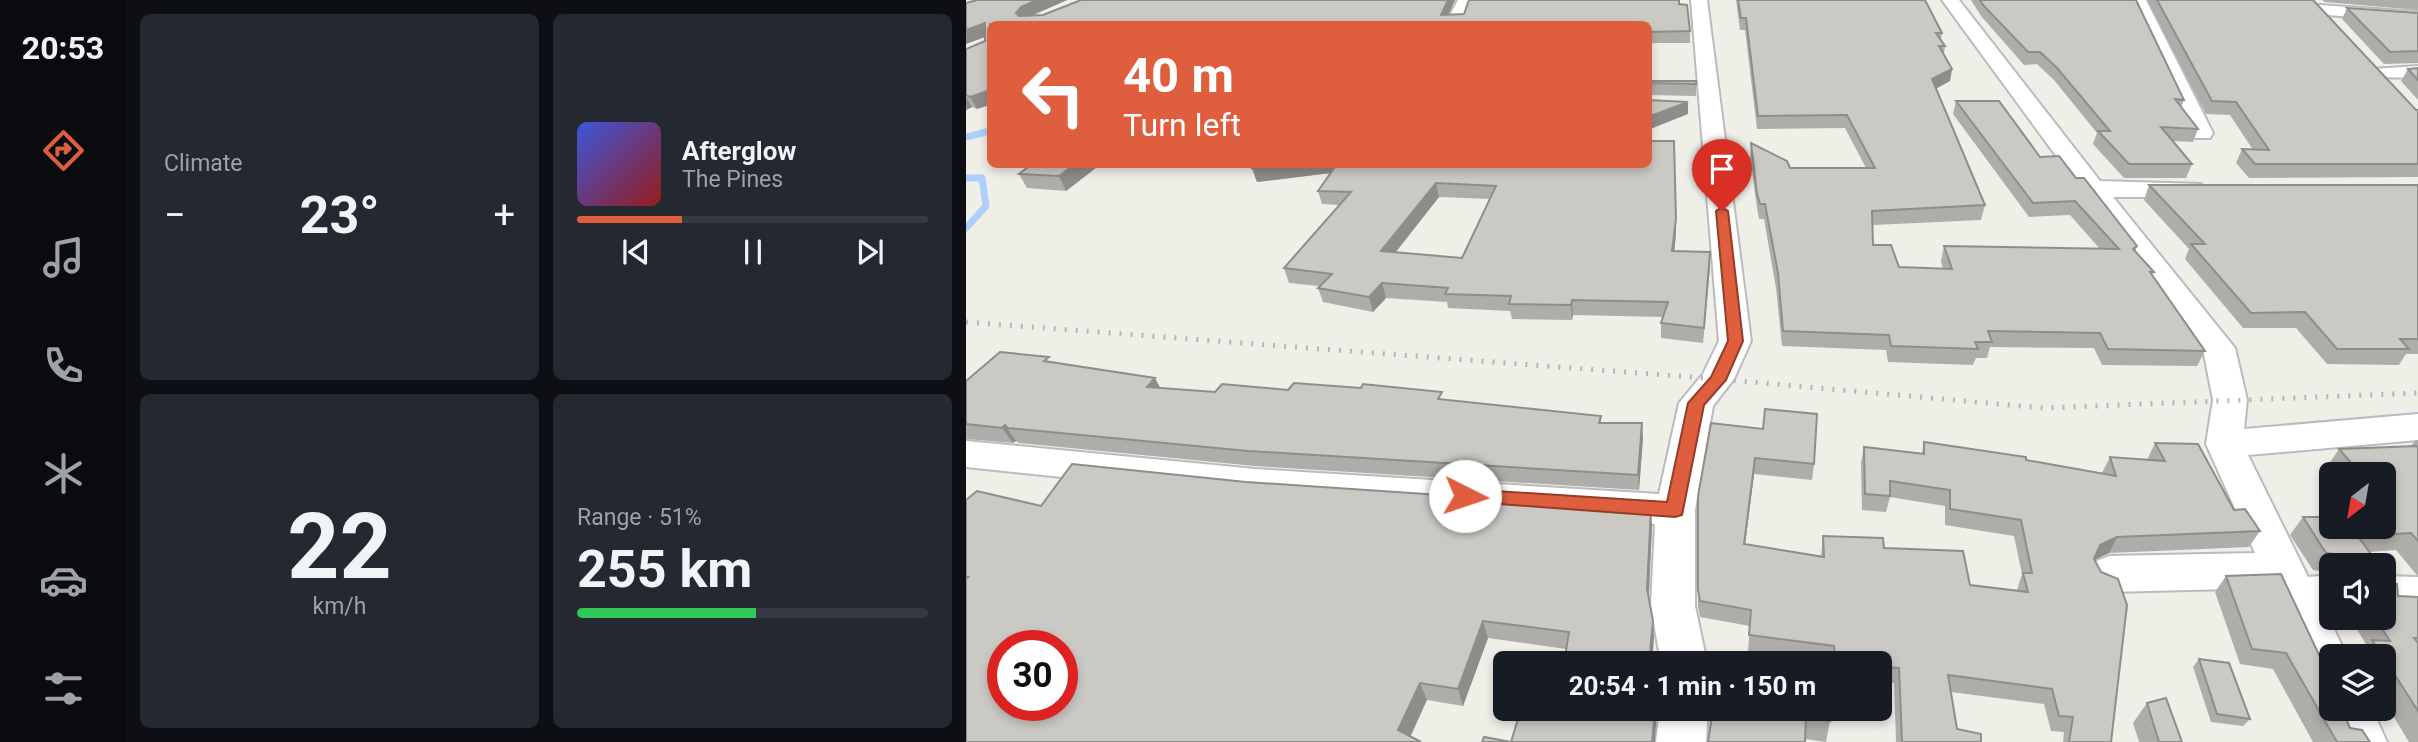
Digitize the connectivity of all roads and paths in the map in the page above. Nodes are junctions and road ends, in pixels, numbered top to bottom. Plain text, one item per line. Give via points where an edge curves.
1 (1466, 0) edge
2 (1699, 0) edge
3 (1950, 0) edge
4 (2138, 0) edge
5 (2315, 5) edge
6 (2418, 17) edge
7 (1456, 21) edge
8 (2337, 28) edge
9 (2363, 55) edge
10 (2418, 72) edge
11 (2380, 73) junction
12 (2395, 90) edge
13 (1686, 105) edge
14 (1711, 106) junction
15 (2202, 133) dead end
16 (2093, 189) junction
17 (2218, 189) edge
18 (2418, 428) edge
19 (2224, 444) junction
20 (966, 454) edge
21 (1675, 510) junction
22 (2285, 570) junction
23 (2109, 573) edge
24 (2396, 594) edge
25 (2418, 595) edge
26 (2318, 604) edge
27 (2326, 644) edge
28 (1682, 651) edge
29 (1683, 721) edge
30 (2352, 721) edge
31 (1681, 742) edge
32 (2362, 742) edge

1 - 7 street
2 - 14 street
3 - 16 street
4 - 15 street
5 - 6 street
5 - 8 street
9 - 11 street
10 - 11 street
11 - 12 street
13 - 14 street
14 - 21 street via 1735,341 1717,380 1696,403
16 - 17 street
16 - 19 street via 2219,348 2230,400
18 - 19 street
19 - 22 street
20 - 21 street via 1255,482
21 - 28 street via 1673,606
22 - 23 street
22 - 26 street
24 - 25 street
26 - 27 street
29 - 31 street
30 - 32 street

